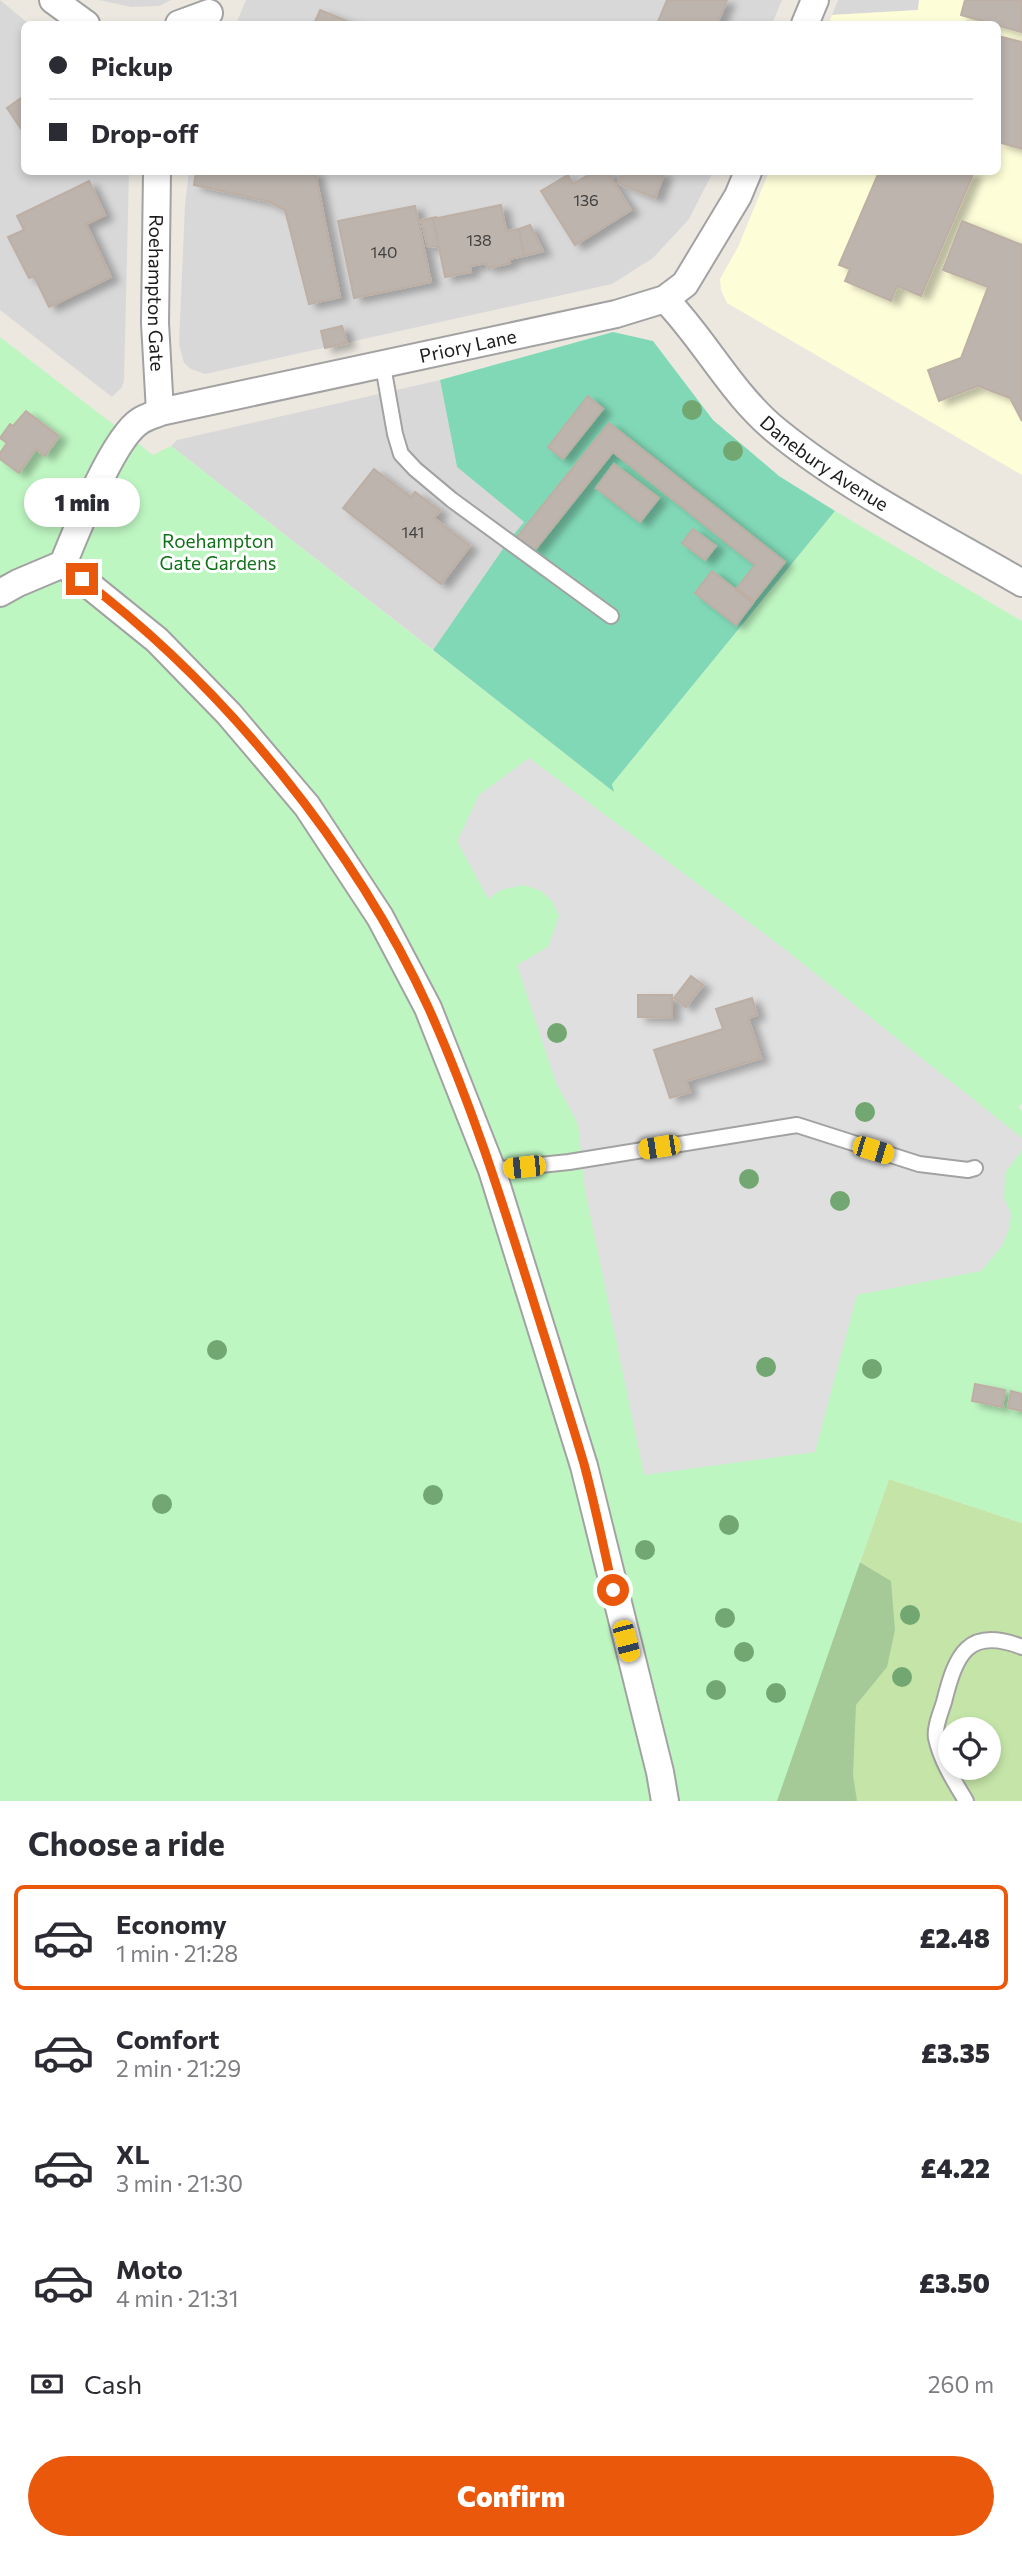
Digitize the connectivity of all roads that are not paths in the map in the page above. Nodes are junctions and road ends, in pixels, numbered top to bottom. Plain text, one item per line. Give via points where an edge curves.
1 (53, 0) edge
2 (815, 0) edge
3 (210, 12) edge
4 (82, 21) edge
5 (187, 21) edge
6 (806, 21) edge
7 (157, 175) edge
8 (747, 175) edge
9 (664, 299) junction
10 (383, 366) junction
11 (160, 412) junction
12 (63, 564) junction
13 (1022, 583) edge
14 (0, 593) edge
15 (611, 616) dead end
16 (975, 1168) dead end
17 (492, 1170) junction
18 (1022, 1647) edge
19 (665, 1801) edge
20 (966, 1801) edge

1 - 4 street
2 - 6 street
3 - 5 street
7 - 11 street, Roehampton Gate via 155,323
8 - 9 street, Priory Lane via 685,284
9 - 10 street, Priory Lane
9 - 13 street, Danebury Avenue via 777,432 862,490
10 - 11 street, Priory Lane
10 - 15 lane via 401,454 453,500
11 - 12 street, Priory Lane via 140,420 126,434 86,508
12 - 14 street
12 - 17 street via 157,640 229,713 307,806 380,917 428,1008
16 - 17 lane via 919,1164 797,1125
17 - 19 street via 584,1466
18 - 20 lane via 1001,1639 984,1639 968,1645 957,1661 935,1735 946,1767

